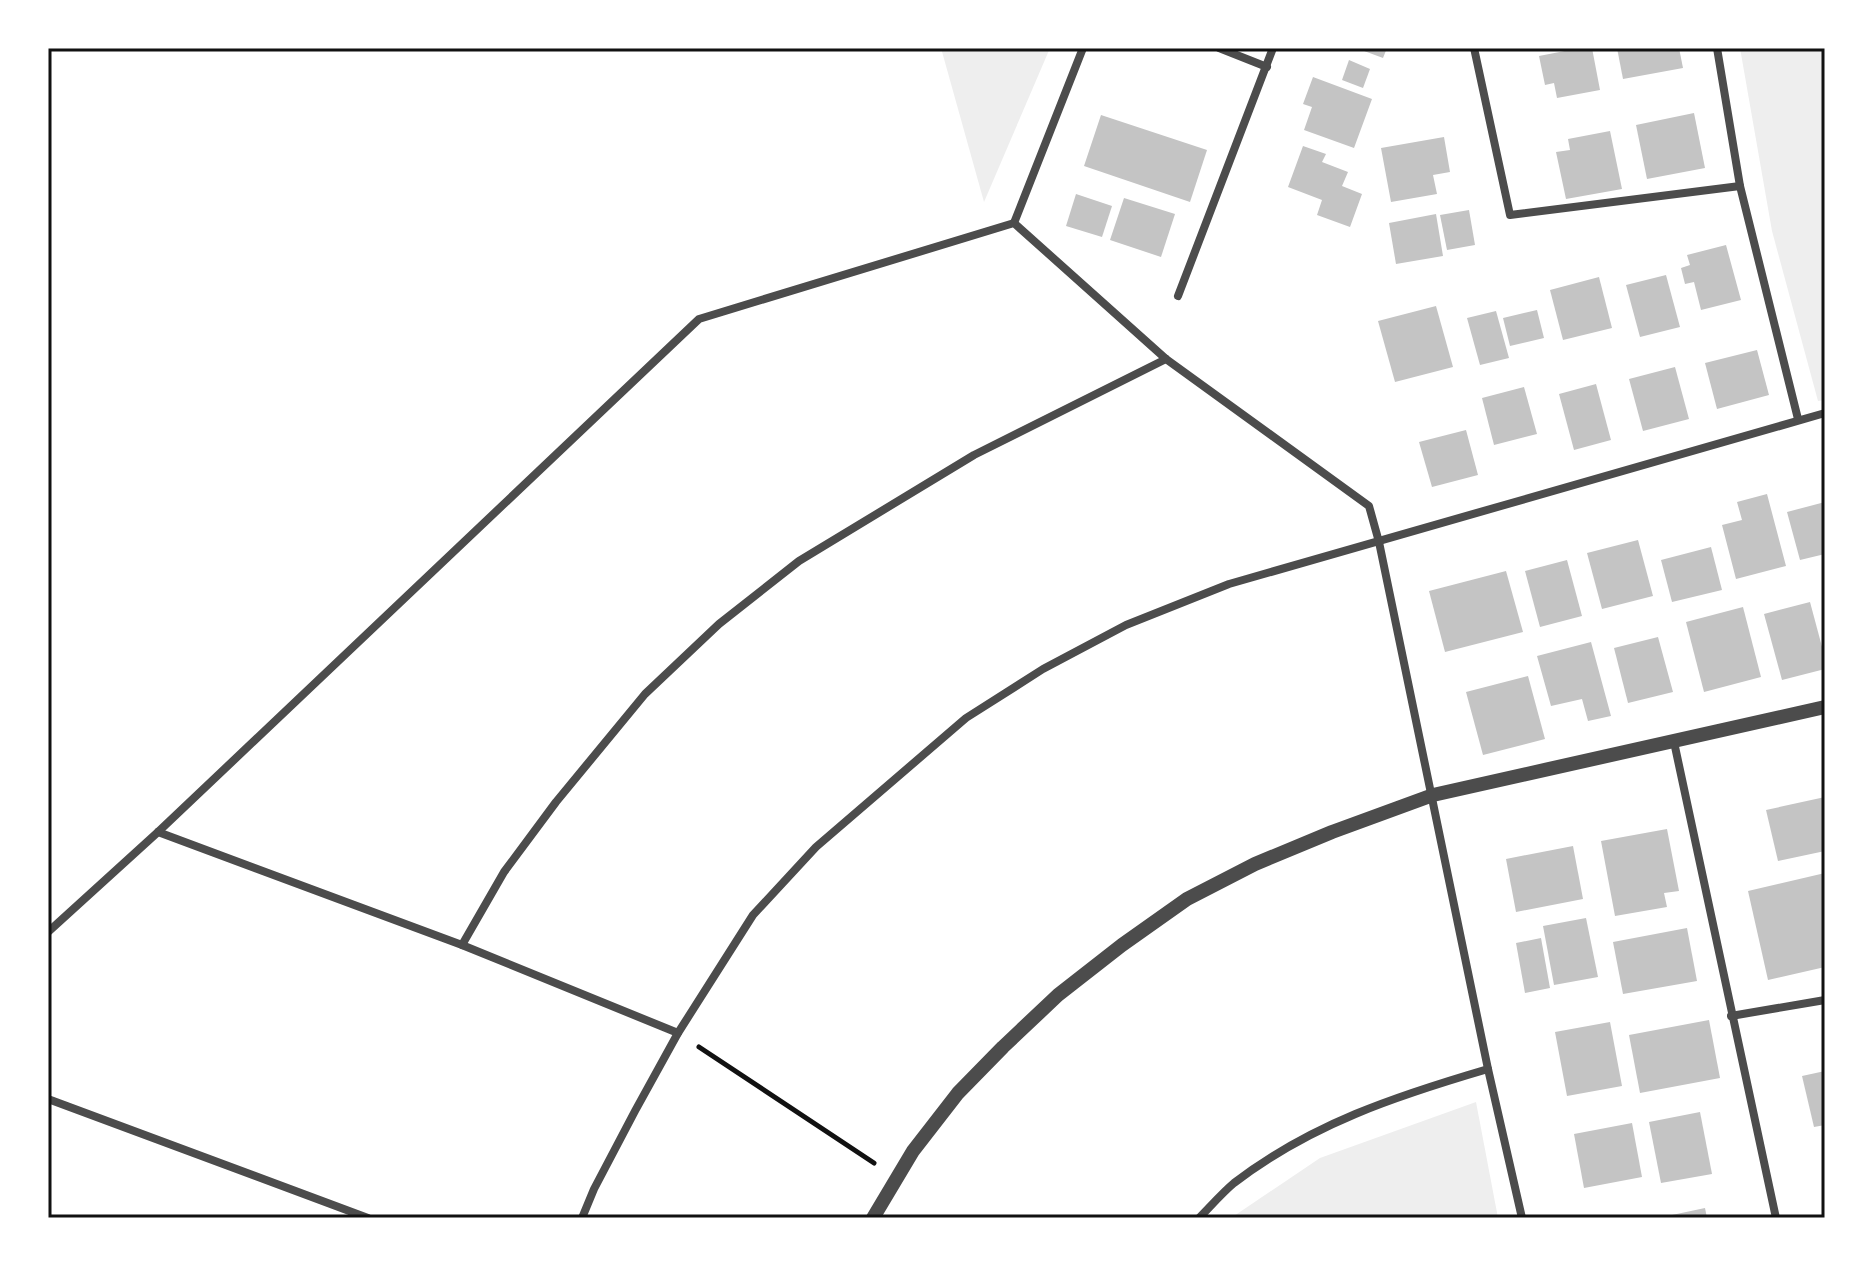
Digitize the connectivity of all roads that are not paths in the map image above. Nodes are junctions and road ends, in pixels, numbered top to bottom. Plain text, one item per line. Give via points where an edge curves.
1 (1083, 48) edge
2 (1219, 48) edge
3 (1273, 48) edge
4 (1474, 48) edge
5 (1717, 48) edge
6 (1267, 67) junction
7 (1740, 186) junction
8 (1014, 223) junction
9 (1178, 296) dead end
10 (1166, 359) junction
11 (1825, 413) edge
12 (1798, 419) junction
13 (1379, 542) junction
14 (1825, 707) edge
15 (1674, 742) junction
16 (1433, 795) junction
17 (158, 832) junction
18 (48, 932) edge
19 (462, 945) junction
20 (1825, 1000) edge
21 (1731, 1016) junction
22 (678, 1033) junction
23 (1488, 1069) junction
24 (48, 1099) edge
25 (368, 1218) edge
26 (582, 1218) edge
27 (873, 1218) edge
28 (1199, 1218) edge
29 (1522, 1218) edge
30 (1776, 1218) edge

1 - 8 street
2 - 6 street
3 - 6 street
4 - 7 street via 1510,215
5 - 7 street
6 - 9 street
7 - 12 street
8 - 10 street
8 - 17 street via 699,319
10 - 13 street via 1369,506
10 - 19 street via 974,455 799,561 719,624 645,694 556,802 504,872
11 - 12 street
12 - 13 street
13 - 16 street
13 - 22 street via 1229,584 1126,625 966,718 816,847 753,915
14 - 15 street
15 - 16 street
15 - 21 street
16 - 23 street
16 - 27 street via 1255,864 1187,899 1122,945 1058,995 958,1093 913,1151
17 - 18 street
17 - 19 street
19 - 22 street
20 - 21 street
21 - 30 street
22 - 26 street
23 - 28 street via 1374,1104 1319,1128 1233,1184
23 - 29 street
24 - 25 street

